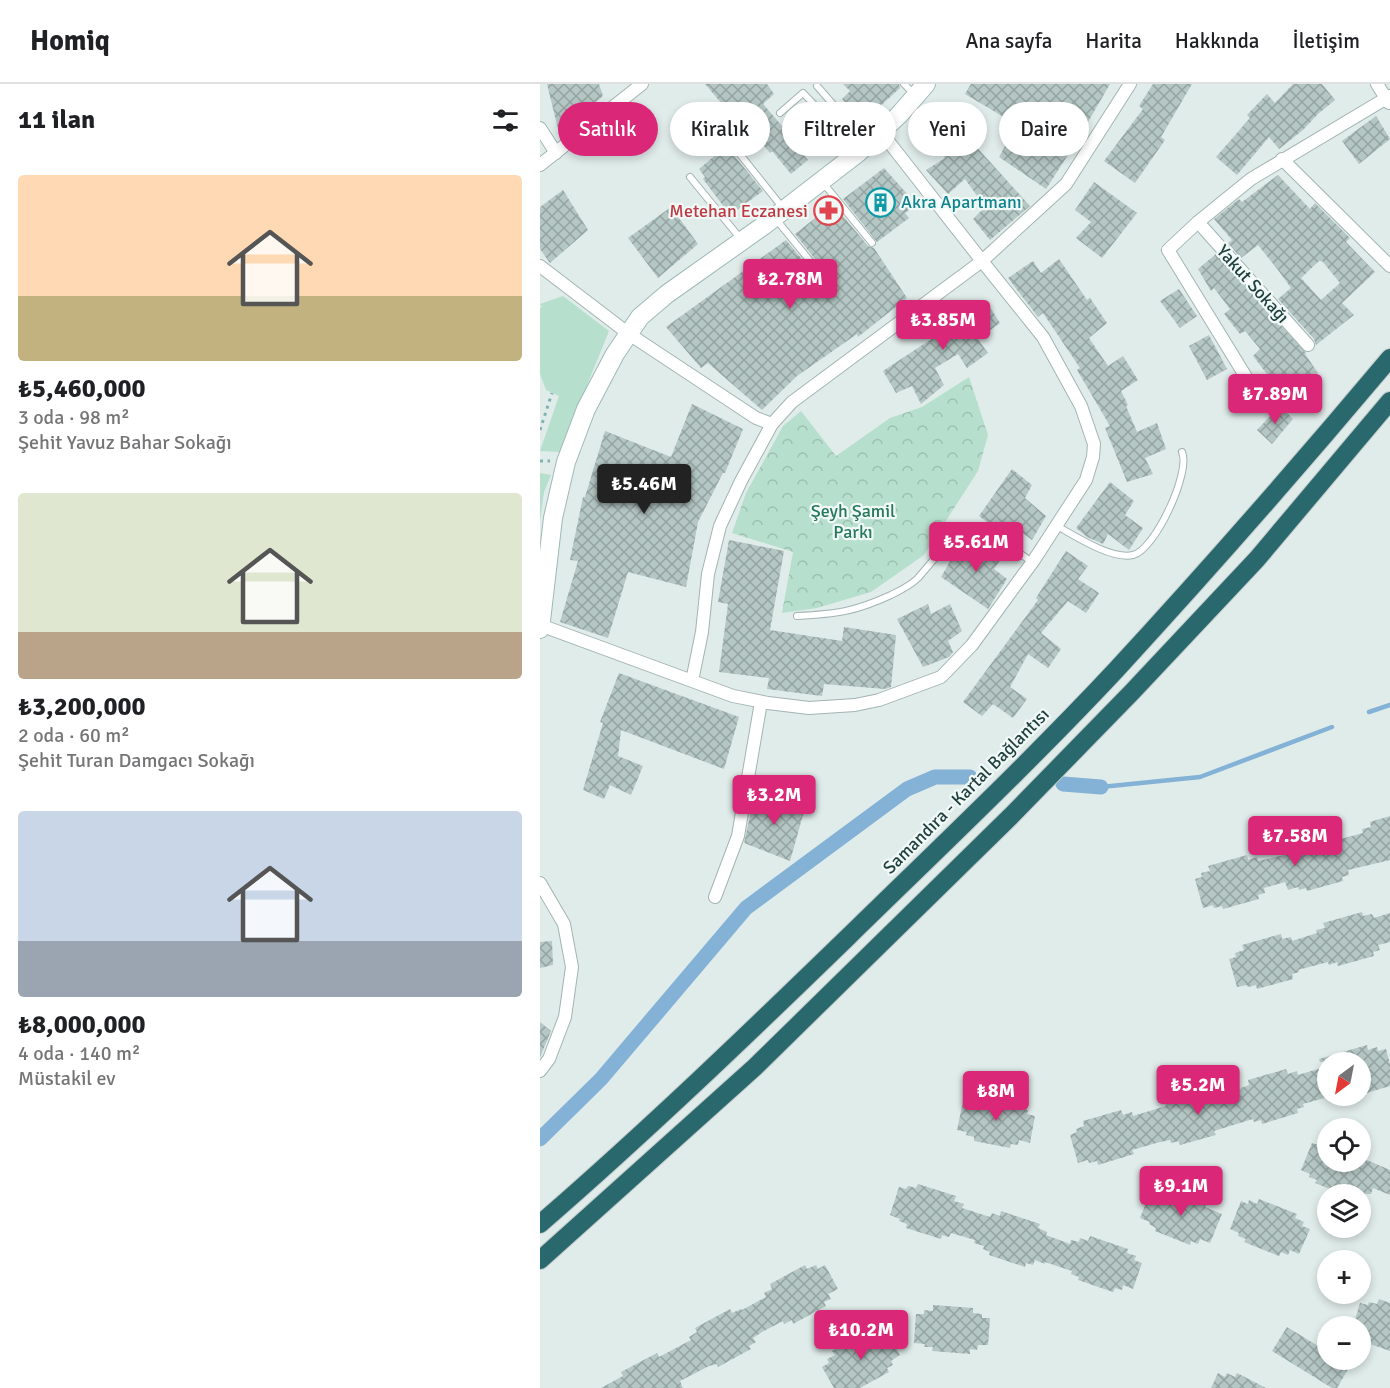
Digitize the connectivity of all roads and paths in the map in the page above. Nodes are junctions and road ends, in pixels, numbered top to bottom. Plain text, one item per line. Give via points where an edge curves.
1 (642, 84) edge
2 (1130, 84) edge
3 (1377, 84) edge
4 (818, 86) dead end
5 (916, 88) edge
6 (1389, 100) edge
7 (793, 102) edge
8 (815, 102) edge
9 (833, 102) edge
10 (896, 111) edge
11 (540, 128) edge
12 (556, 153) junction
13 (740, 156) edge
14 (852, 156) edge
15 (882, 156) edge
16 (1282, 159) junction
17 (540, 165) edge
18 (690, 177) dead end
19 (822, 181) junction
20 (779, 213) junction
21 (1198, 222) junction
22 (742, 241) junction
23 (872, 243) dead end
24 (982, 261) junction
25 (540, 266) edge
26 (1390, 266) edge
27 (824, 278) dead end
28 (629, 334) junction
29 (1308, 345) dead end
30 (1390, 358) edge
31 (1246, 377) dead end
32 (552, 393) dead end
33 (1390, 401) edge
34 (772, 424) junction
35 (540, 430) edge
36 (1182, 452) dead end
37 (1056, 525) junction
38 (1033, 562) junction
39 (797, 616) dead end
40 (540, 625) edge
41 (540, 629) edge
42 (692, 681) junction
43 (761, 702) junction
44 (540, 883) edge
45 (715, 897) dead end
46 (540, 1071) edge
47 (540, 1224) edge
48 (540, 1260) edge

1 - 12 street
2 - 24 street via 1066,184
3 - 6 street
4 - 9 lane
5 - 10 street
6 - 16 street
7 - 8 lane via 803,93
11 - 12 street
12 - 17 street
13 - 20 lane
14 - 19 street
15 - 24 street
16 - 21 street
16 - 26 street
18 - 22 lane
19 - 20 street
19 - 23 lane
20 - 22 street
20 - 27 lane
21 - 29 street, Yakut Sokağı
21 - 31 street via 1168,250
22 - 28 street via 667,294 640,317
24 - 34 street via 792,402
24 - 37 street via 1042,337 1081,406 1094,444 1086,480
25 - 28 street
28 - 34 street via 756,418
28 - 40 street via 586,409 566,462 553,518
30 - 47 highway, Samandıra - Kartal Bağlantısı via 1280,488 1114,672 971,818 734,1048
32 - 35 path
33 - 48 highway via 1257,559 1011,816 755,1067
34 - 42 street via 720,526 708,574
36 - 37 lane via 1185,463 1181,482 1143,550 1119,555
37 - 38 street
38 - 39 lane via 985,533 967,529 906,588 865,607
38 - 43 street via 972,645 941,677 855,705 809,708
40 - 41 street
40 - 42 street
42 - 43 street
43 - 45 street via 738,836
44 - 46 street via 564,924 572,967 566,1017

